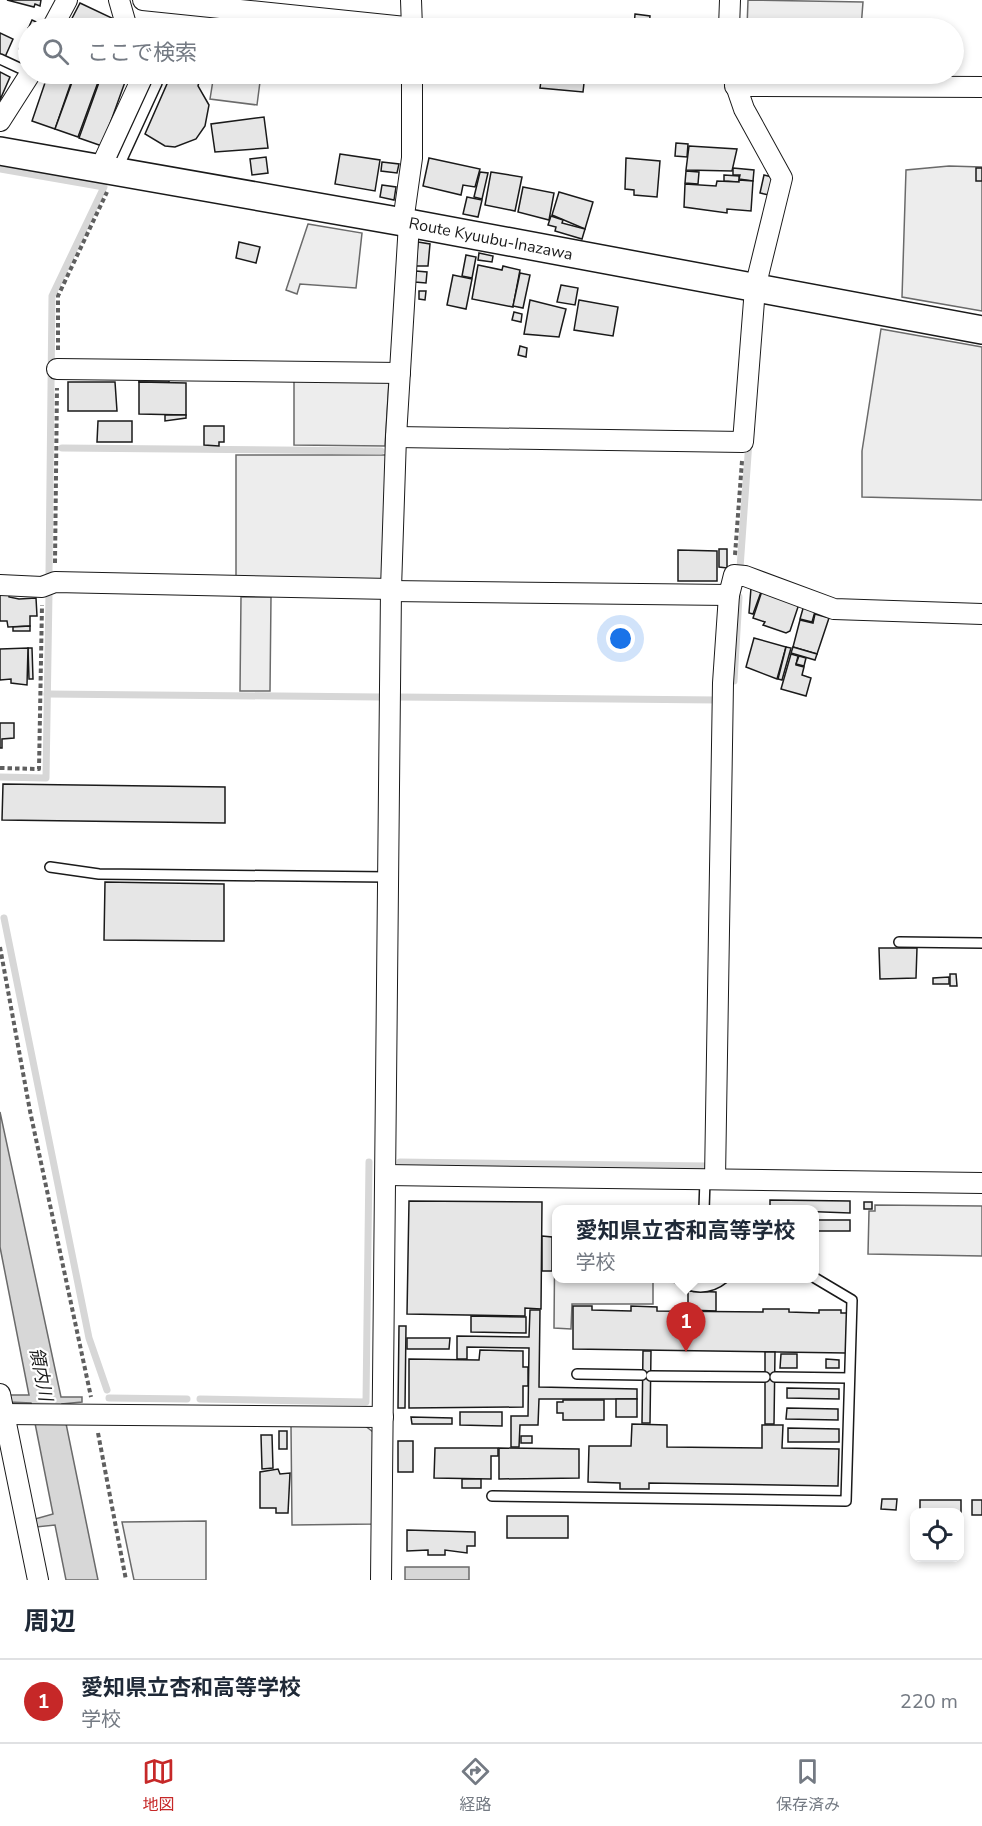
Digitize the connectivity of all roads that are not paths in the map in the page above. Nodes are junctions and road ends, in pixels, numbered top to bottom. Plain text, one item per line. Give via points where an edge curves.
1 (67, 0) edge
2 (119, 0) edge
3 (143, 0) edge
4 (411, 0) edge
5 (730, 0) edge
6 (57, 18) edge
7 (124, 18) edge
8 (317, 18) edge
9 (412, 18) edge
10 (729, 18) edge
11 (0, 59) edge
12 (18, 68) edge
13 (22, 84) edge
14 (140, 84) edge
15 (156, 84) edge
16 (412, 84) edge
17 (736, 84) edge
18 (876, 84) edge
19 (982, 87) edge
20 (0, 121) edge
21 (0, 151) edge
22 (109, 170) junction
23 (406, 222) junction
24 (755, 288) junction
25 (982, 330) edge
26 (57, 369) dead end
27 (400, 373) junction
28 (396, 437) junction
29 (0, 585) edge
30 (391, 590) junction
31 (729, 595) junction
32 (982, 614) edge
33 (50, 867) dead end
34 (388, 877) junction
35 (899, 942) dead end
36 (982, 943) edge
37 (386, 1175) junction
38 (710, 1179) junction
39 (982, 1183) edge
40 (705, 1205) edge
41 (819, 1280) edge
42 (688, 1283) edge
43 (715, 1283) edge
44 (577, 1374) dead end
45 (849, 1378) junction
46 (0, 1394) edge
47 (4, 1415) edge
48 (383, 1418) junction
49 (492, 1497) dead end
50 (38, 1580) edge
51 (381, 1580) edge

1 - 6 street
2 - 7 street
3 - 8 street
4 - 9 street
5 - 10 street
11 - 12 lane
13 - 20 street
14 - 22 street
15 - 22 lane
16 - 23 street via 412,158
17 - 24 street via 782,178
18 - 19 street
21 - 22 main road, Route Kyuubu-Inazawa
22 - 23 main road, Route Kyuubu-Inazawa
23 - 24 main road, Route Kyuubu-Inazawa
23 - 27 street
24 - 25 main road, Route Kyuubu-Inazawa
24 - 28 street via 743,442
26 - 27 street
27 - 28 street
28 - 30 street
29 - 30 street via 42,587 55,582
30 - 31 street
30 - 34 street
31 - 32 street via 734,575 834,609
31 - 38 street via 723,683
33 - 34 lane via 99,874
34 - 37 street
35 - 36 lane
37 - 38 street
37 - 48 street
38 - 39 street
38 - 40 lane
41 - 45 lane via 852,1300
42 - 43 lane via 707,1287
44 - 45 lane
45 - 49 lane via 846,1501
46 - 47 street
47 - 48 street
47 - 50 street
48 - 51 street

